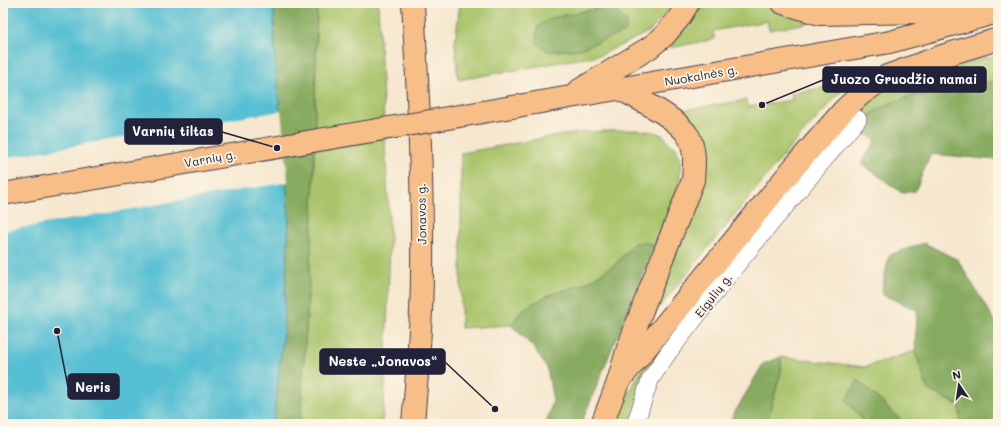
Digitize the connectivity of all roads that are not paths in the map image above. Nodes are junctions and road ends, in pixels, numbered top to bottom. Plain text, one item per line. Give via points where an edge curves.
1 (413, 3) edge
2 (688, 3) edge
3 (783, 3) edge
4 (998, 11) edge
5 (998, 38) edge
6 (890, 42) junction
7 (620, 89) junction
8 (567, 98) junction
9 (512, 107) joint
10 (858, 119) dead end
11 (802, 172) junction
12 (3, 194) edge
13 (618, 382) junction
14 (413, 424) edge
15 (602, 424) edge
16 (635, 424) edge

1 - 14 main road, Jonavos g. via 422,206 422,274
2 - 8 main road via 664,36 649,48
3 - 4 main road via 820,14
4 - 6 main road, Nuokalnės g.
5 - 6 main road, Nuokalnės g.
5 - 11 main road via 939,56 887,76 844,110
6 - 7 main road, Nuokalnės g.
7 - 8 main road, Nuokalnės g.
7 - 13 main road via 662,113 682,128 689,138 695,164 693,180 627,351
8 - 9 main road, Nuokalnės g.
9 - 12 main road, Varnių g., bridge
10 - 11 street, Eigulių g.
11 - 13 main road
11 - 16 street, Eigulių g. via 739,262 650,380
13 - 15 main road

